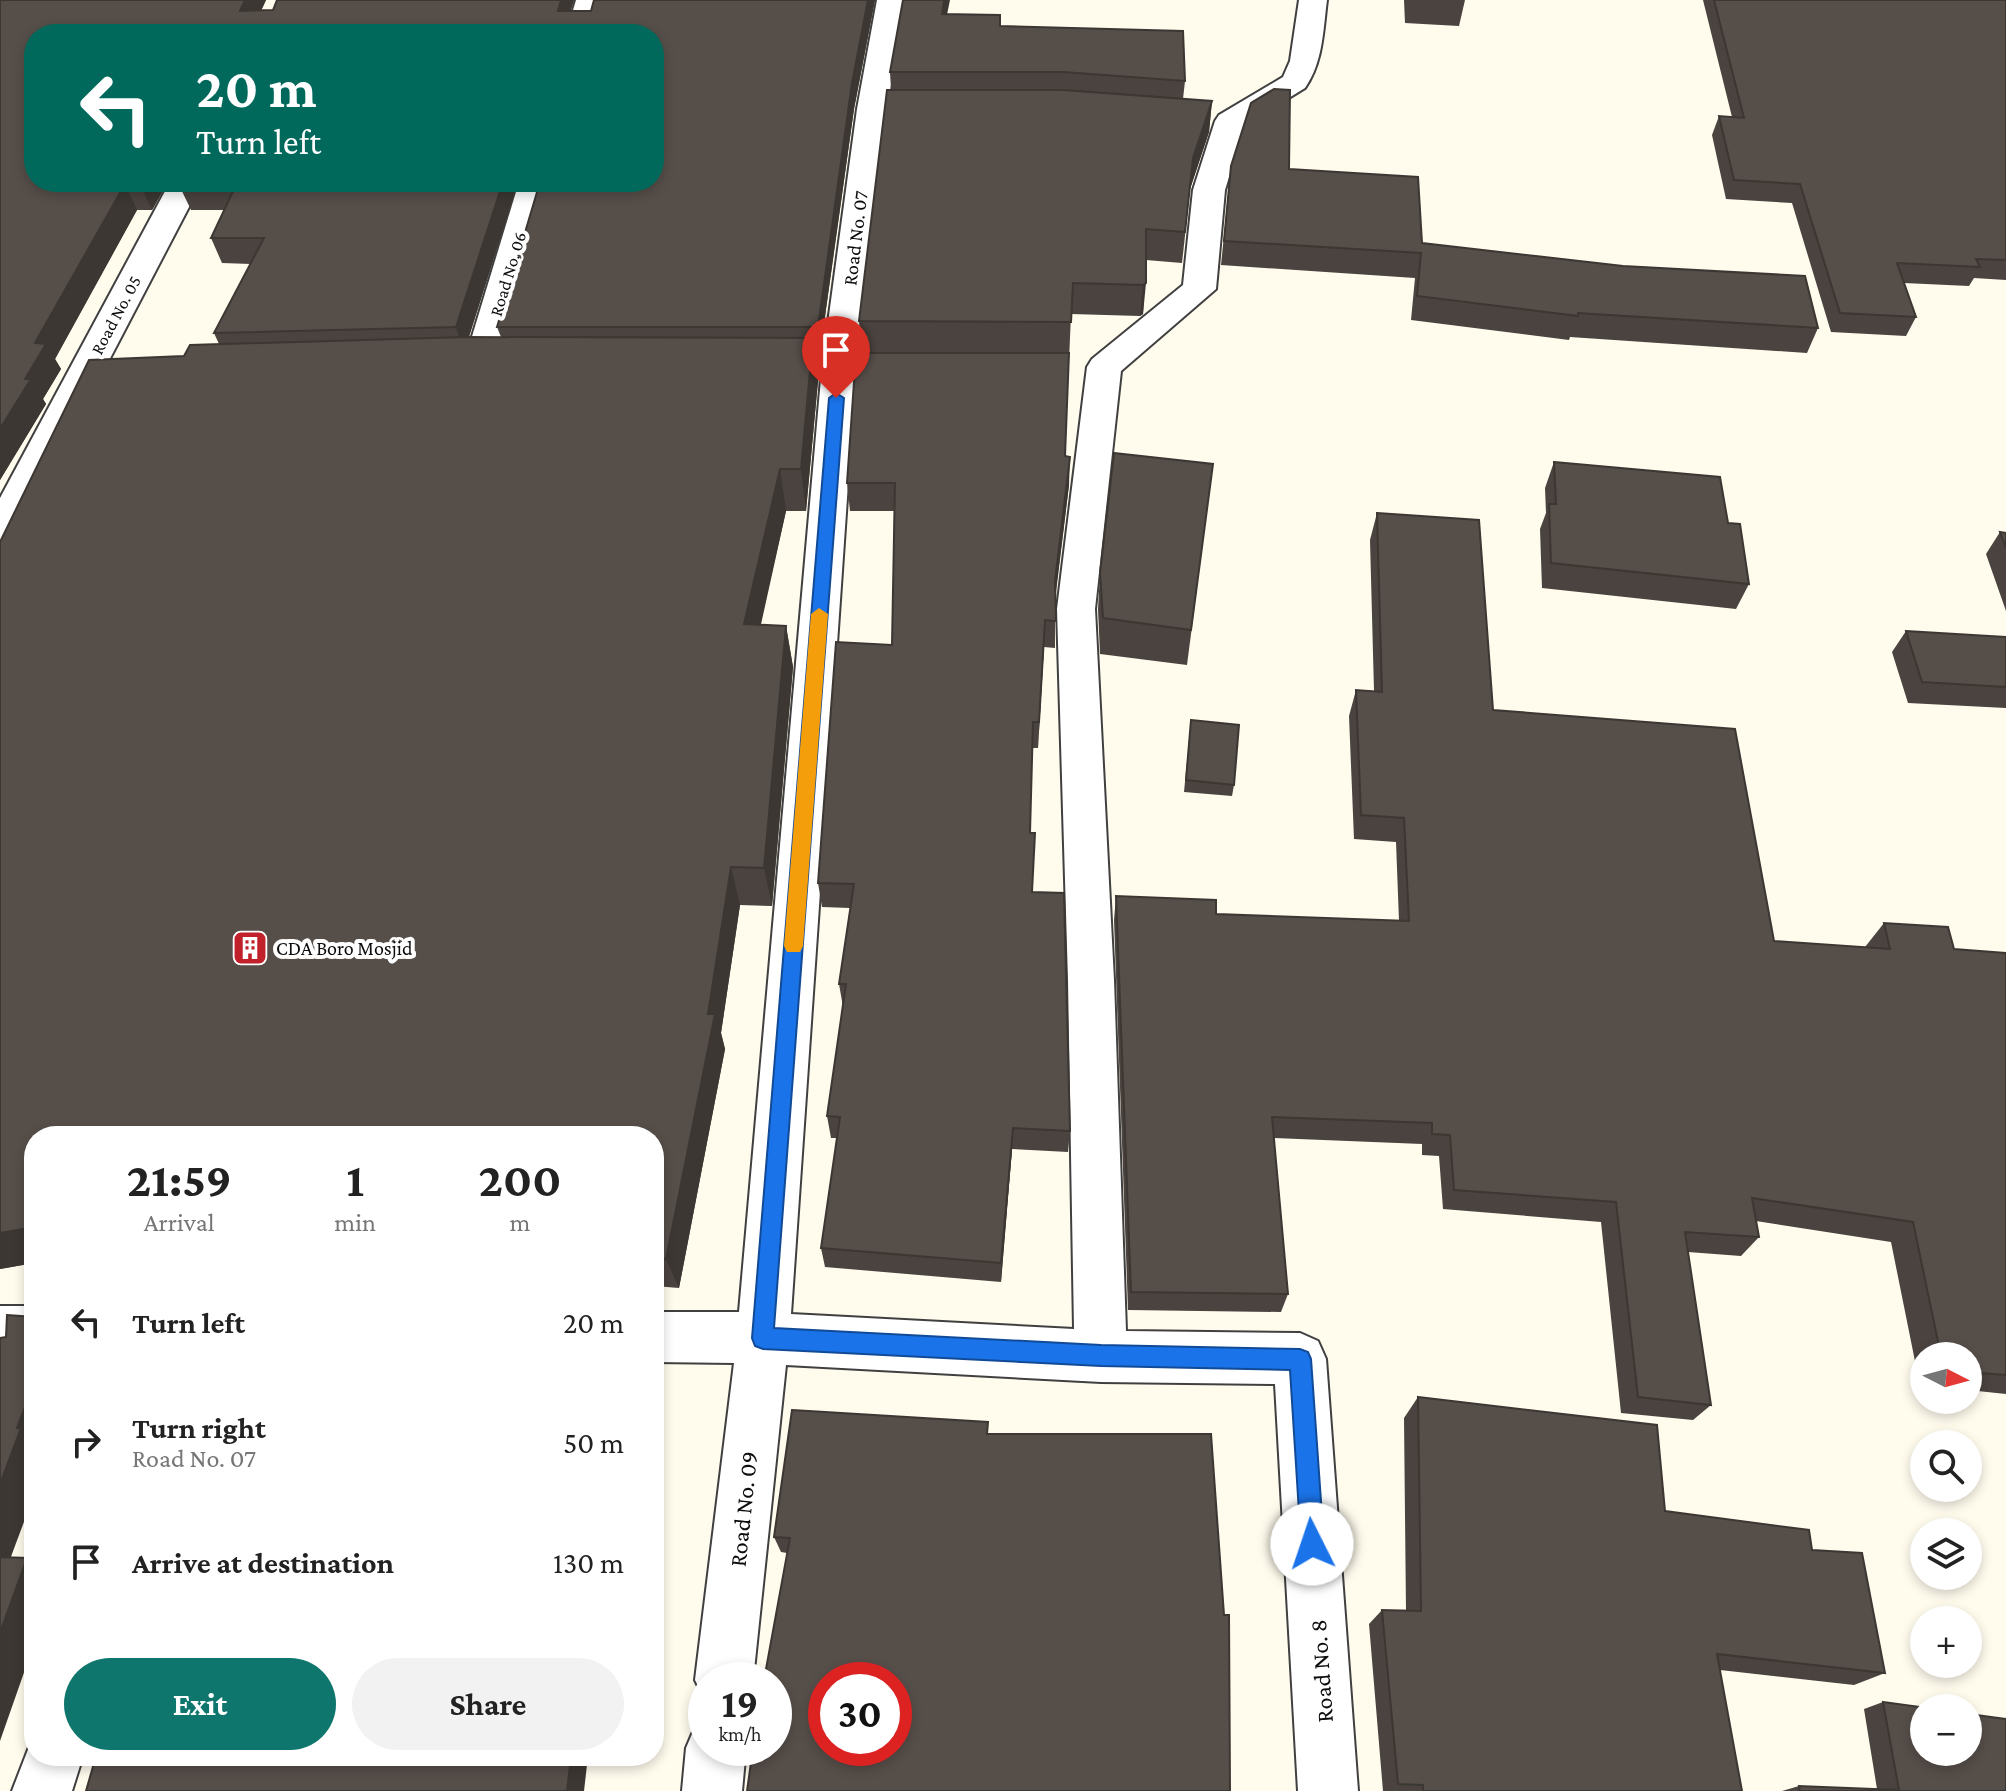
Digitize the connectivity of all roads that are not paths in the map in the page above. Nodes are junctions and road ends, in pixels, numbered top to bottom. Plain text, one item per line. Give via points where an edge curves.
1 (590, 0) edge
2 (891, 0) edge
3 (1313, 0) edge
4 (583, 24) edge
5 (182, 192) edge
6 (532, 192) edge
7 (480, 367) edge
8 (0, 533) edge
9 (0, 1331) edge
10 (24, 1331) edge
11 (664, 1337) edge
12 (763, 1338) junction
13 (1101, 1356) junction
14 (726, 1662) edge
15 (50, 1766) edge
16 (714, 1766) edge
17 (42, 1791) edge
18 (712, 1791) edge
19 (1328, 1791) edge

1 - 4 street
2 - 12 street, Road No. 07 via 888,109 839,367
3 - 13 street via 1305,61 1295,82 1217,120 1199,289 1088,367 1076,609
5 - 8 street, Road No. 05 via 99,377
6 - 7 street, Road No. 06
9 - 10 street
11 - 12 street
12 - 13 street
12 - 14 street, Road No. 09
13 - 19 street, Road No. 8 via 1300,1359
15 - 17 street
16 - 18 street

